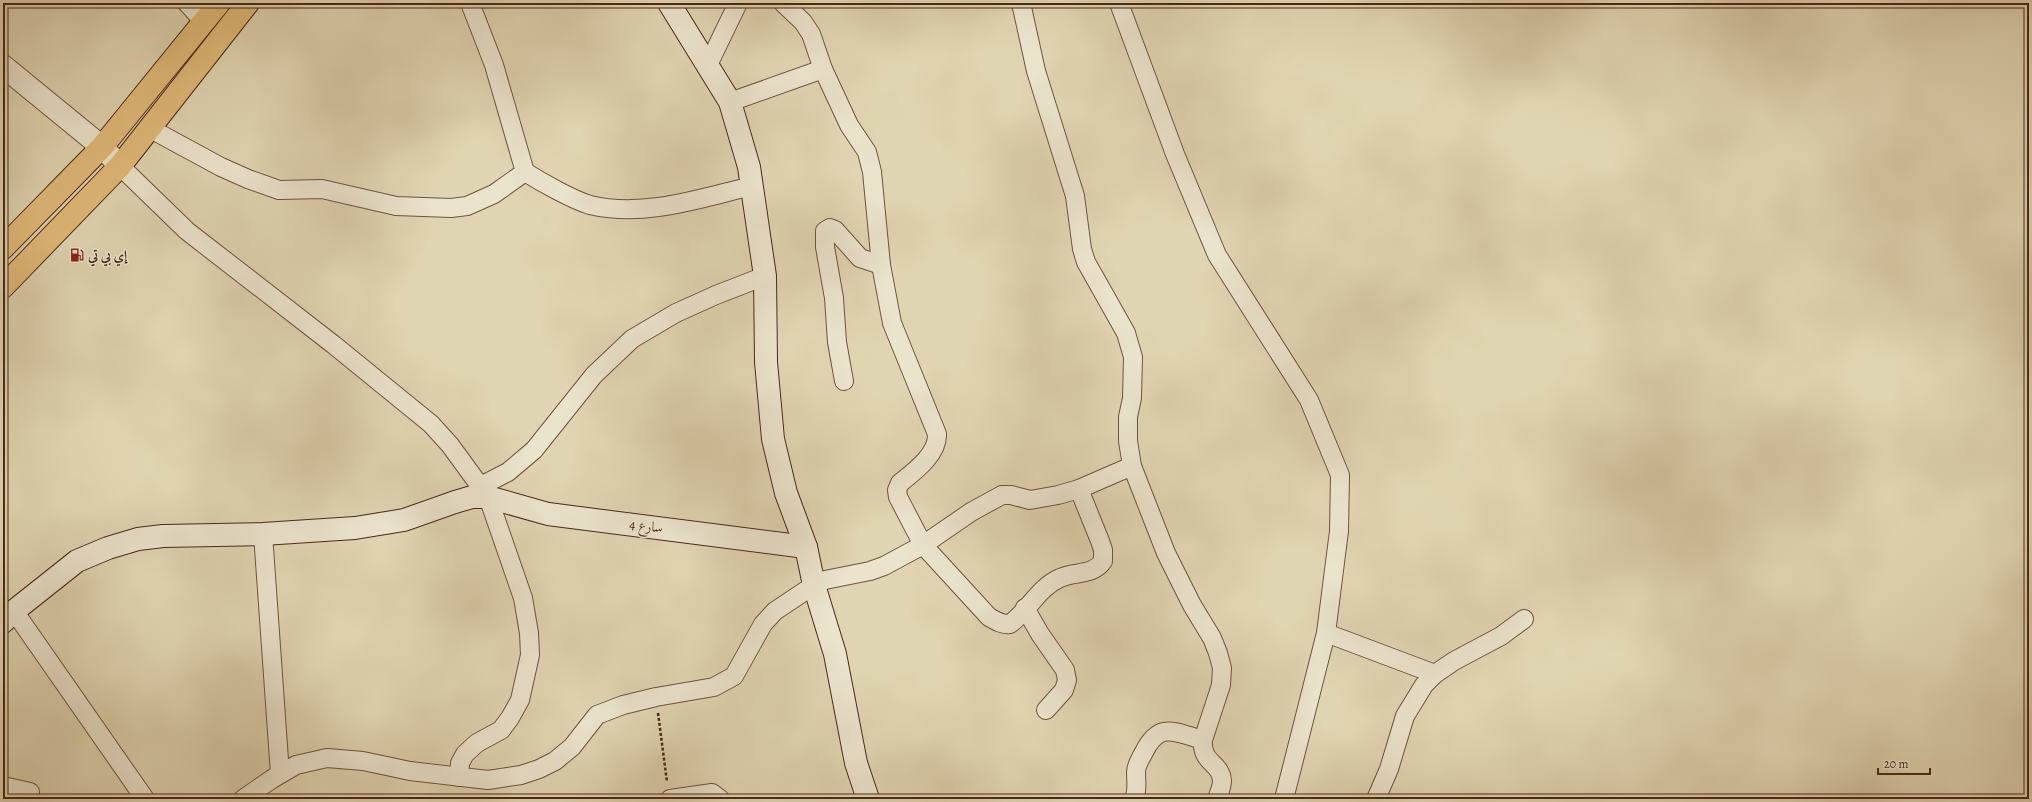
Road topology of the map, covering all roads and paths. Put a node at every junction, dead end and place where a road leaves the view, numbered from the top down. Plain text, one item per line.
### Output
1 (187, 3) edge
2 (219, 3) edge
3 (248, 3) edge
4 (470, 3) edge
5 (669, 3) edge
6 (738, 3) edge
7 (783, 3) edge
8 (1021, 3) edge
9 (1119, 3) edge
10 (204, 22) junction
11 (708, 65) junction
12 (3, 66) edge
13 (823, 69) junction
14 (730, 102) junction
15 (149, 128) junction
16 (102, 147) junction
17 (120, 166) junction
18 (525, 172) junction
19 (752, 186) junction
20 (3, 248) edge
21 (881, 265) junction
22 (765, 276) junction
23 (3, 288) edge
24 (844, 381) dead end
25 (1132, 466) junction
26 (1079, 489) junction
27 (484, 492) junction
28 (263, 534) junction
29 (923, 545) junction
30 (806, 547) junction
31 (814, 585) junction
32 (1025, 608) junction
33 (8, 616) edge
34 (1524, 619) dead end
35 (1326, 632) junction
36 (1435, 674) junction
37 (656, 697) junction
38 (1046, 710) dead end
39 (1204, 740) junction
40 (280, 774) junction
41 (459, 776) junction
42 (3, 786) edge
43 (30, 792) dead end
44 (669, 792) edge
45 (144, 799) edge
46 (243, 799) edge
47 (720, 799) edge
48 (868, 799) edge
49 (1134, 799) edge
50 (1217, 799) edge
51 (1284, 799) edge
52 (1376, 799) edge

1 - 10 street
2 - 10 main road
3 - 15 main road
4 - 18 street
5 - 11 main road
6 - 11 street
7 - 13 street
8 - 25 street
9 - 35 street
10 - 16 main road
11 - 14 main road
12 - 16 main road
13 - 14 street
13 - 21 street
14 - 19 main road
15 - 17 main road
15 - 18 street
16 - 17 main road
16 - 20 main road
17 - 23 main road
17 - 27 street
18 - 19 street
19 - 22 main road
21 - 24 street
21 - 29 street
22 - 27 street
22 - 30 main road
25 - 26 street
25 - 39 street
26 - 29 street
26 - 32 street
27 - 28 main road
27 - 30 main road, سارع 4
27 - 41 street
28 - 33 main road
28 - 40 street
29 - 31 street
29 - 32 street
30 - 31 main road
31 - 37 street
31 - 48 main road
32 - 38 street
33 - 45 street
34 - 36 street
35 - 36 street
35 - 51 street
36 - 52 street
37 - 41 street
37 - 44 path
39 - 49 street
39 - 50 street
40 - 41 street
40 - 46 street
42 - 43 street
44 - 47 street

